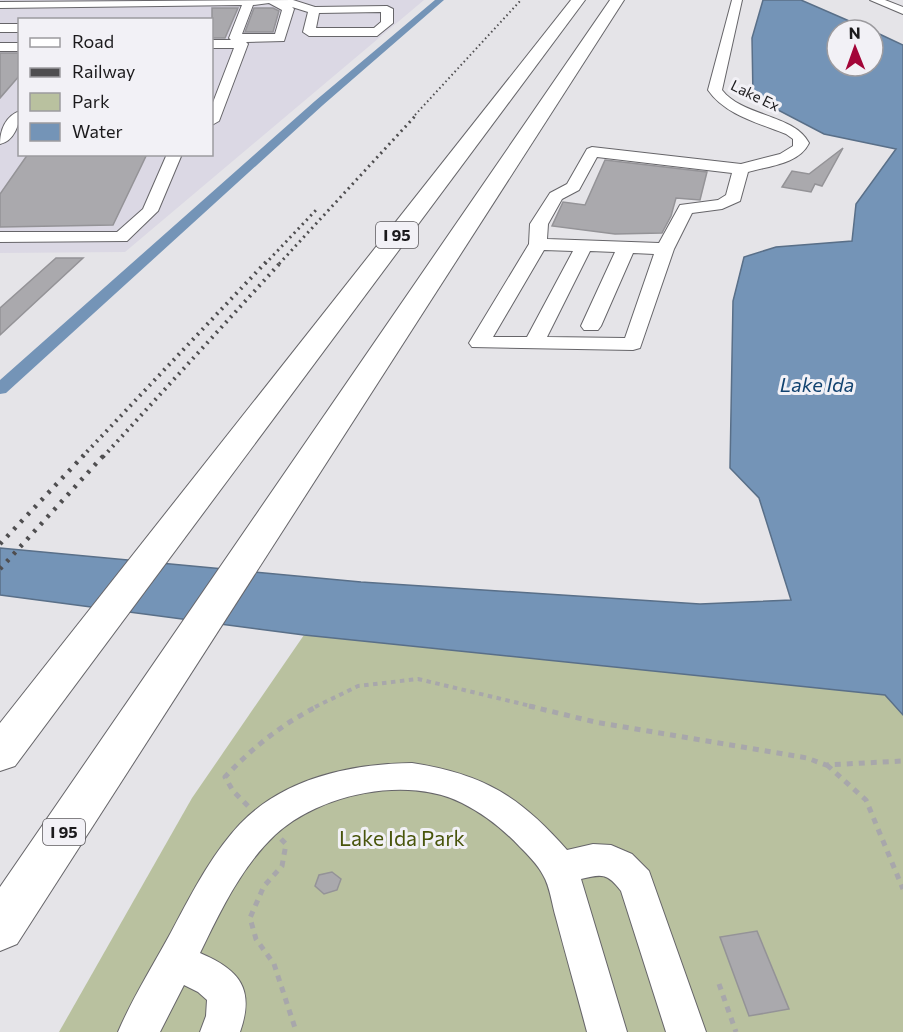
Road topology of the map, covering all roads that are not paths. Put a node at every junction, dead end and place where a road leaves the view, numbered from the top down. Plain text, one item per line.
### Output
1 (282, 0) edge
2 (578, 0) edge
3 (617, 0) edge
4 (737, 0) edge
5 (876, 0) edge
6 (262, 1) edge
7 (15, 2) edge
8 (61, 2) edge
9 (173, 4) edge
10 (0, 5) edge
11 (197, 5) edge
12 (131, 7) edge
13 (112, 8) edge
14 (314, 10) junction
15 (903, 10) edge
16 (0, 13) edge
17 (90, 16) dead end
18 (0, 20) edge
19 (18, 20) edge
20 (0, 28) edge
21 (18, 28) edge
22 (0, 36) edge
23 (18, 36) edge
24 (213, 44) edge
25 (0, 47) edge
26 (18, 47) edge
27 (18, 118) edge
28 (213, 118) edge
29 (0, 140) edge
30 (174, 156) edge
31 (741, 169) junction
32 (0, 237) edge
33 (538, 244) junction
34 (584, 246) junction
35 (626, 248) junction
36 (665, 249) junction
37 (591, 326) dead end
38 (534, 343) junction
39 (0, 754) edge
40 (560, 867) junction
41 (0, 928) edge
42 (174, 963) junction
43 (138, 1032) edge
44 (220, 1032) edge
45 (607, 1032) edge
46 (686, 1032) edge

1 - 14 street
2 - 39 highway, I 95
3 - 41 highway, I 95
4 - 31 street, Lake Ex
5 - 15 street
6 - 11 street
7 - 8 street
7 - 10 street
8 - 13 street
9 - 11 street
9 - 12 street
12 - 13 street
13 - 16 street
13 - 17 street
14 - 14 street
18 - 19 street
20 - 21 street
22 - 23 street
24 - 28 street
25 - 26 street
27 - 29 street
30 - 32 street
31 - 33 street
31 - 36 street
33 - 34 street
33 - 38 street
34 - 35 street
34 - 38 street
35 - 36 street
35 - 37 street
36 - 38 street
40 - 42 street
40 - 45 street
40 - 46 street
42 - 43 street
42 - 44 street

